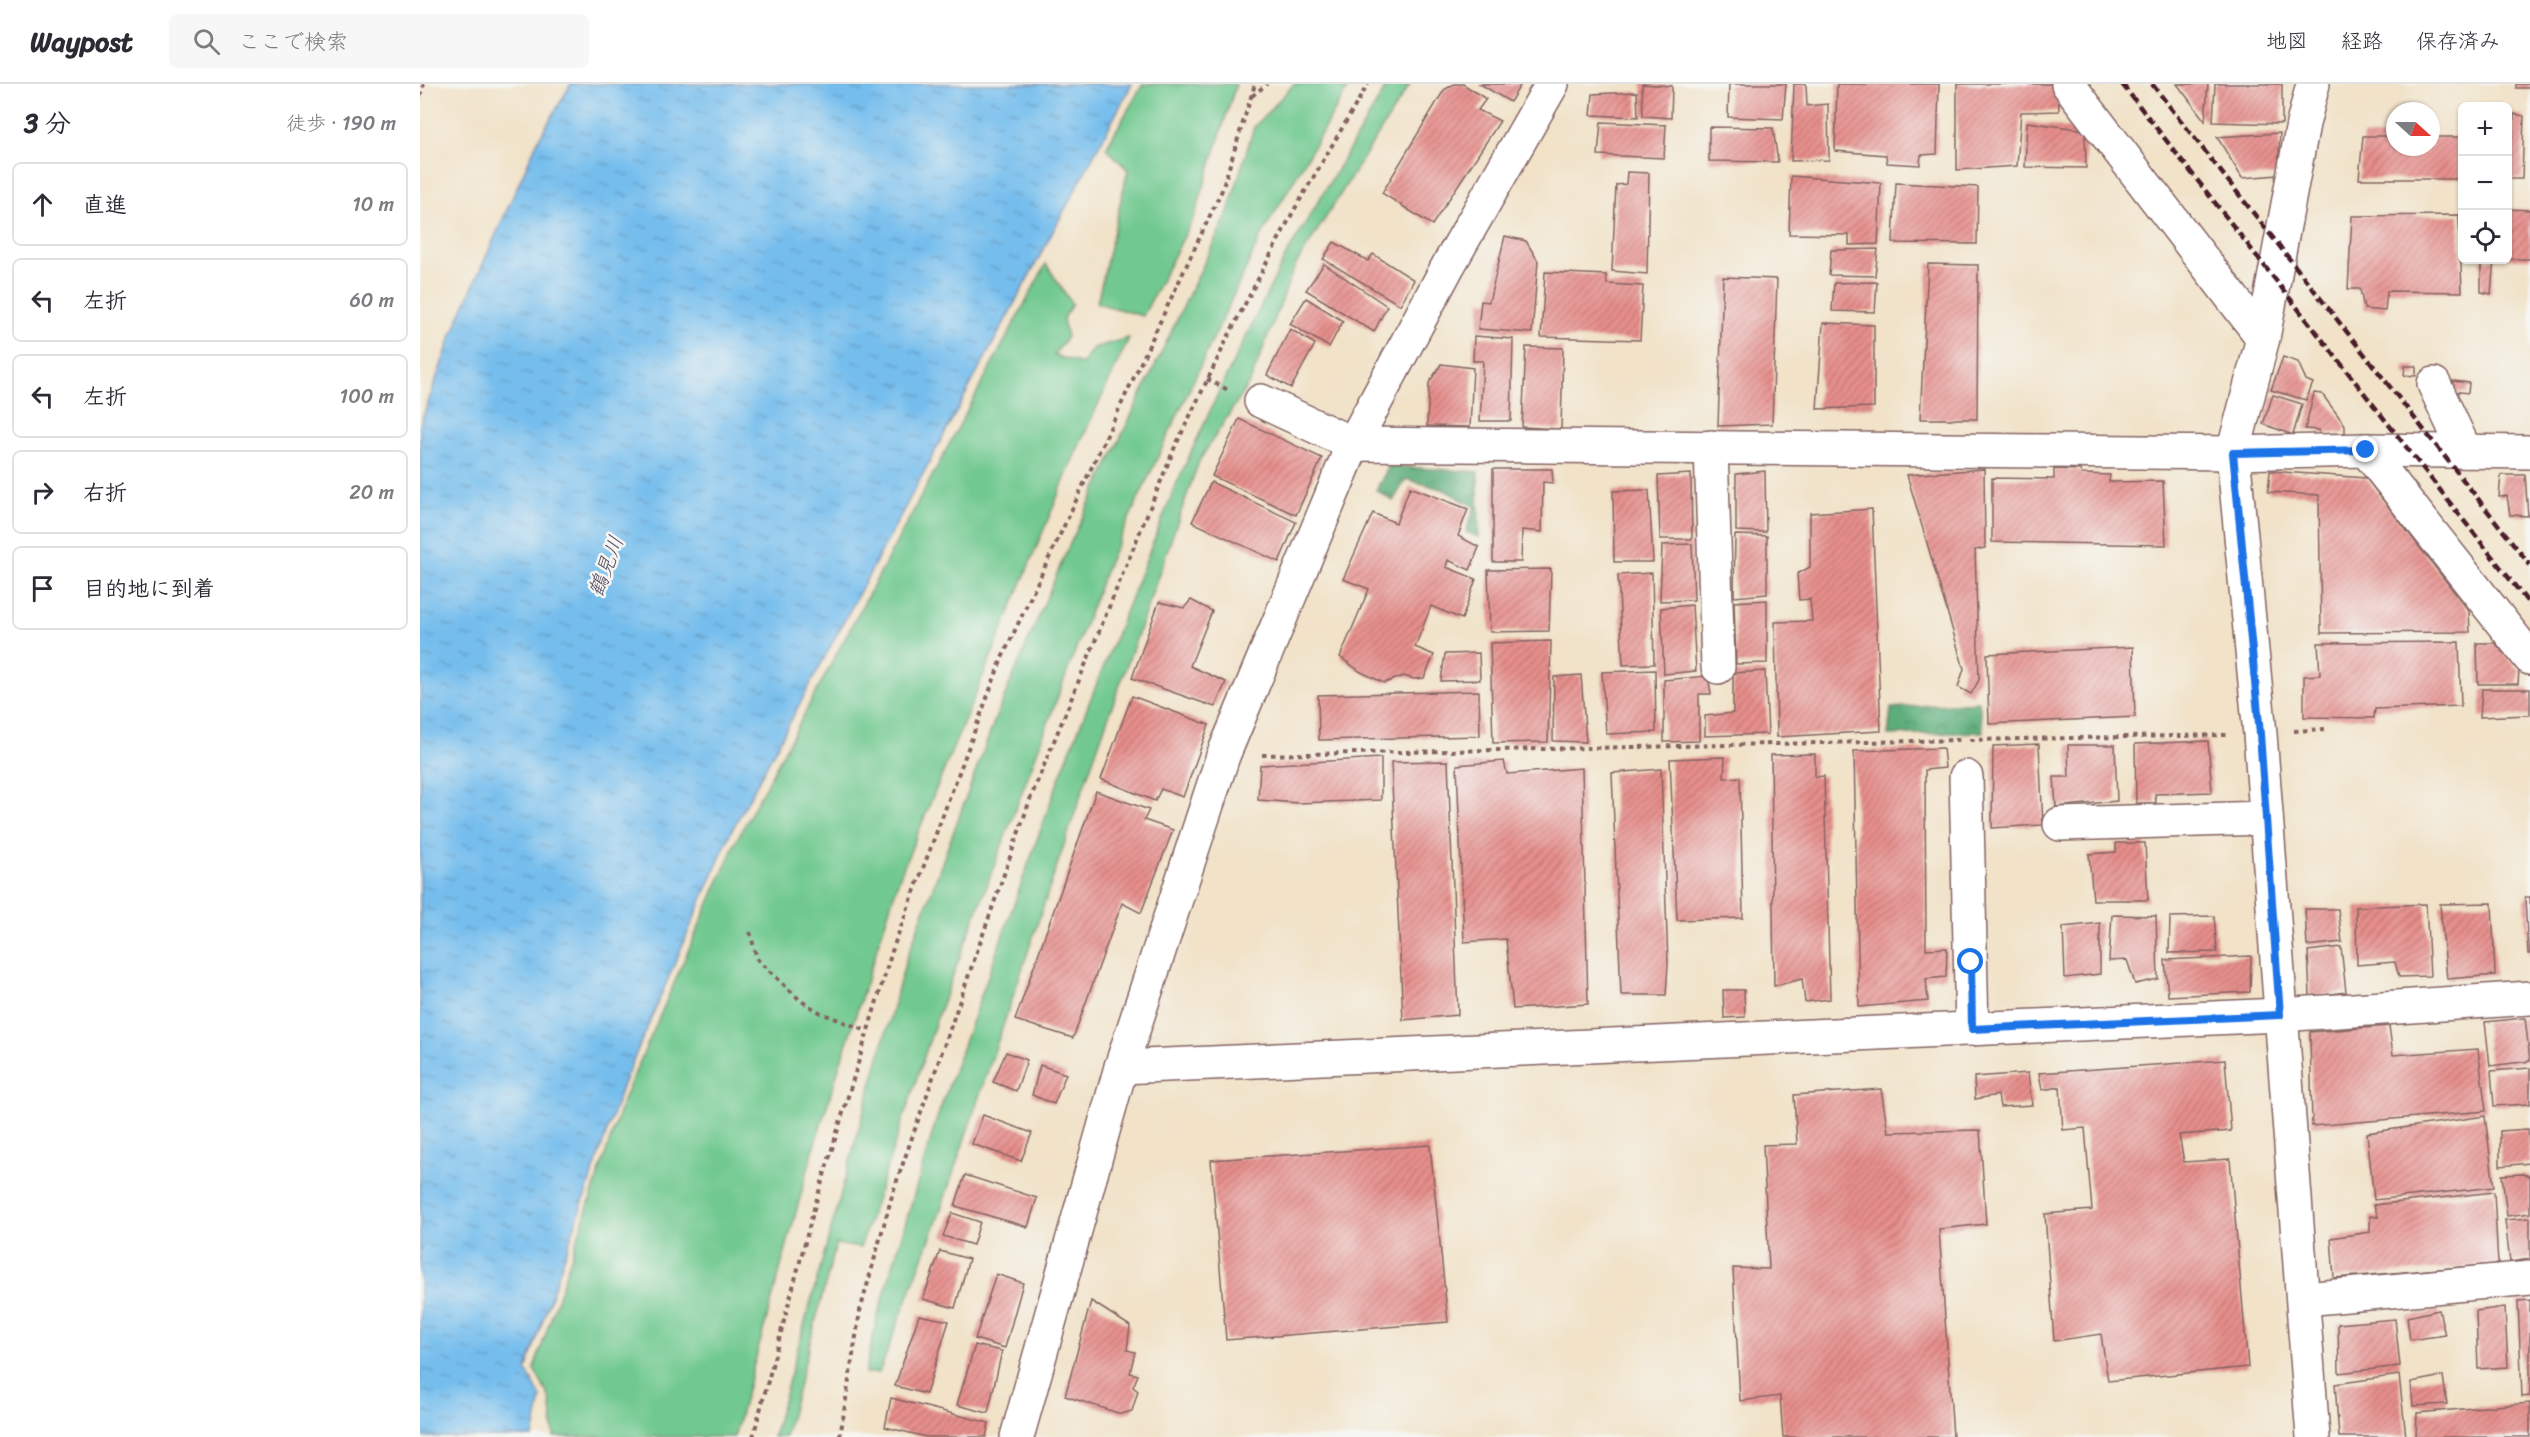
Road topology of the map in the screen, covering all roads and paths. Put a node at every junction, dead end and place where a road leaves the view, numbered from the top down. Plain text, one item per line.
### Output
1 (424, 84) edge
2 (1255, 84) edge
3 (1267, 84) edge
4 (1368, 84) edge
5 (1552, 84) edge
6 (2068, 84) edge
7 (2313, 84) edge
8 (420, 96) edge
9 (1251, 96) junction
10 (2263, 338) junction
11 (1207, 379) junction
12 (2434, 384) dead end
13 (1221, 387) dead end
14 (1261, 401) dead end
15 (1353, 444) junction
16 (1712, 447) junction
17 (2366, 450) junction
18 (2465, 451) junction
19 (2530, 452) edge
20 (2233, 453) junction
21 (2530, 658) edge
22 (1718, 667) dead end
23 (2260, 734) junction
24 (1223, 756) junction
25 (1966, 777) dead end
26 (2266, 818) junction
27 (2060, 824) dead end
28 (750, 932) dead end
29 (2530, 998) edge
30 (2280, 1015) junction
31 (1972, 1029) junction
32 (867, 1031) junction
33 (1121, 1067) junction
34 (2530, 1278) edge
35 (2304, 1299) junction
36 (753, 1437) edge
37 (840, 1437) edge
38 (1017, 1437) edge
39 (2313, 1437) edge

1 - 8 path
2 - 9 path
3 - 9 path
4 - 11 path
5 - 15 street
6 - 10 street
7 - 10 street
9 - 32 path
10 - 20 street
11 - 13 path
11 - 37 path
12 - 18 street
14 - 15 street
15 - 16 street
15 - 24 street
16 - 20 street
16 - 22 street
17 - 18 street
17 - 20 street
17 - 21 street
18 - 19 street
20 - 23 street
23 - 24 path
23 - 26 street
24 - 33 street
25 - 31 street
26 - 27 street
26 - 30 street
28 - 32 path
29 - 30 street
30 - 31 street
30 - 35 street
31 - 33 street
32 - 36 path
33 - 38 street
34 - 35 street
35 - 39 street

